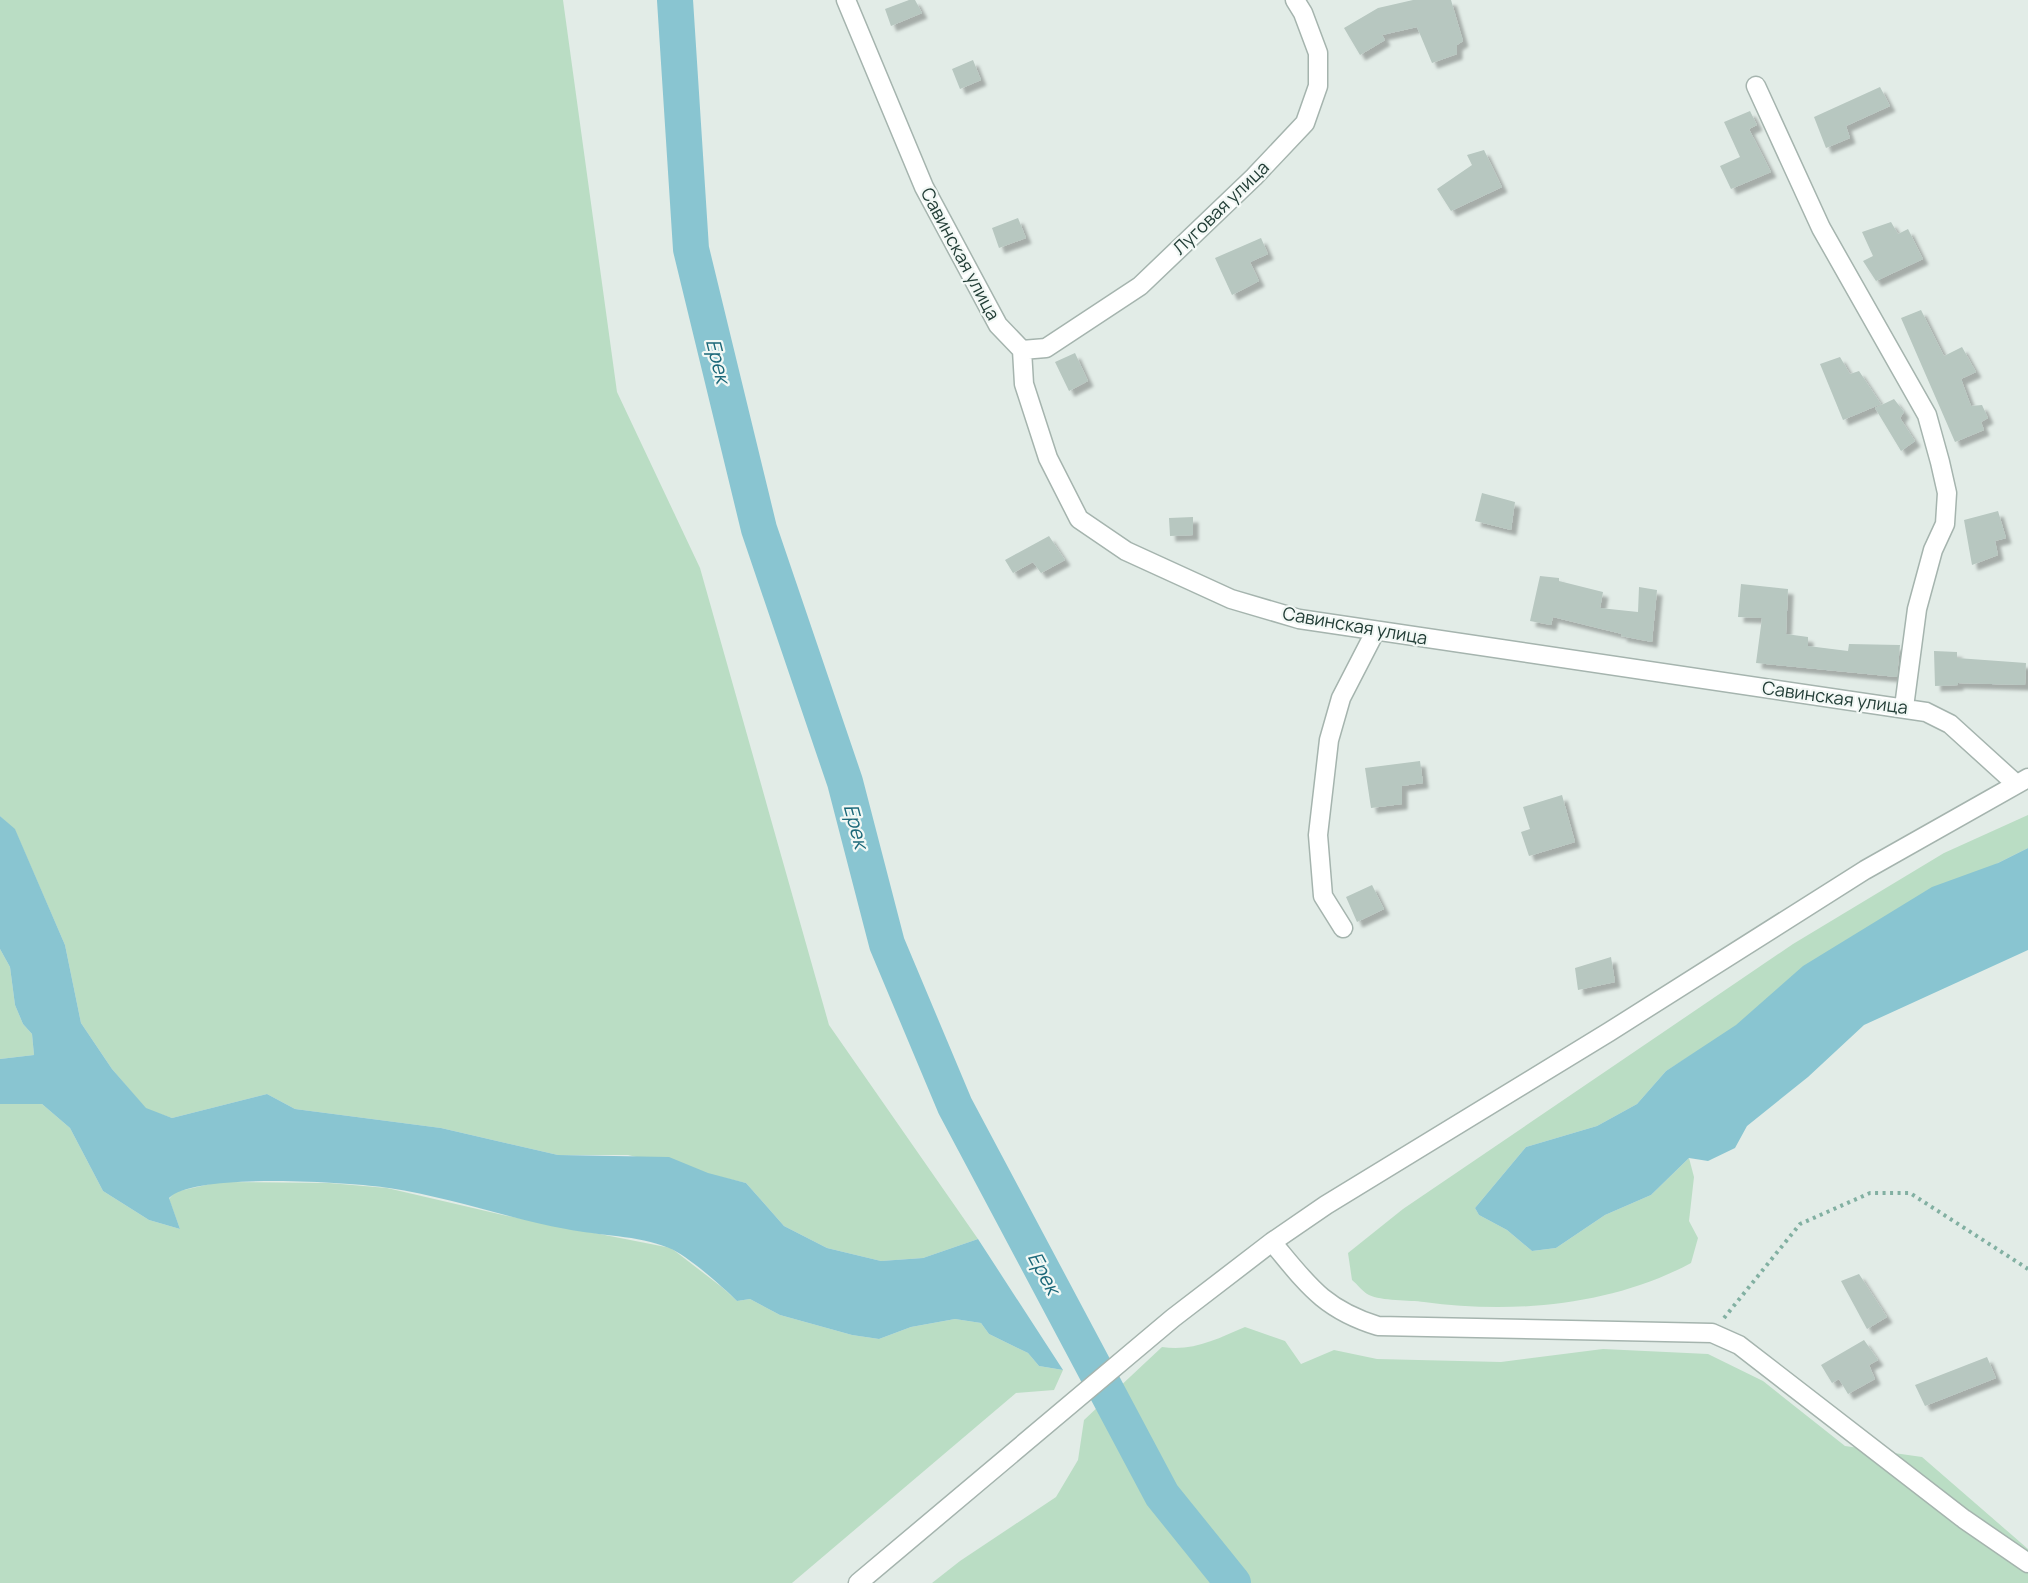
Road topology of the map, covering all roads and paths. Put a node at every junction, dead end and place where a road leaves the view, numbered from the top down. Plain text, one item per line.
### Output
1 (846, 0) edge
2 (1295, 0) edge
3 (1756, 86) dead end
4 (1022, 350) junction
5 (1375, 632) junction
6 (1904, 707) junction
7 (2022, 780) edge
8 (1343, 928) dead end
9 (1272, 1242) junction
10 (2028, 1269) edge
11 (1712, 1333) junction
12 (2028, 1563) edge
13 (858, 1583) edge

1 - 4 street, Савинская улица
2 - 4 street, Луговая улица
3 - 6 street
4 - 5 street, Савинская улица
5 - 6 street, Савинская улица
5 - 8 street
6 - 7 street, Савинская улица
7 - 9 street
9 - 11 street
9 - 13 street
10 - 11 path
11 - 12 street

